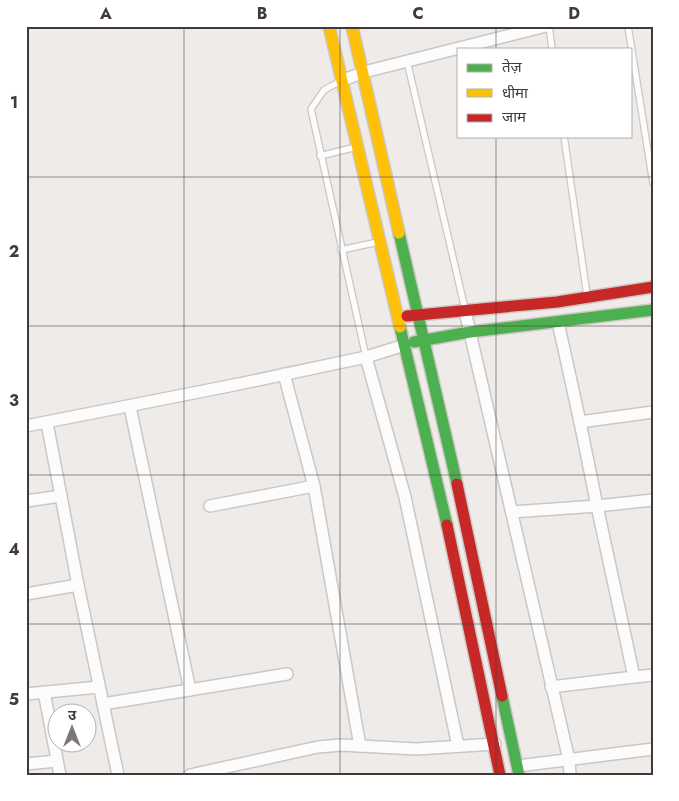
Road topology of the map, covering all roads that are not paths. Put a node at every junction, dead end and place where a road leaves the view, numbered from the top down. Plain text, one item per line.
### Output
1 (329, 26) edge
2 (547, 26) edge
3 (628, 26) edge
4 (354, 27) edge
5 (457, 48) edge
6 (459, 48) edge
7 (552, 48) edge
8 (632, 48) edge
9 (632, 51) edge
10 (407, 61) junction
11 (364, 72) junction
12 (341, 81) junction
13 (564, 138) edge
14 (357, 147) junction
15 (320, 156) junction
16 (653, 183) edge
17 (380, 242) junction
18 (342, 250) junction
19 (653, 287) edge
20 (588, 297) junction
21 (653, 310) edge
22 (466, 311) junction
23 (417, 314) junction
24 (398, 318) junction
25 (558, 322) junction
26 (470, 332) junction
27 (423, 339) junction
28 (405, 345) junction
29 (366, 357) junction
30 (284, 374) junction
31 (130, 407) junction
32 (653, 412) edge
33 (580, 422) junction
34 (47, 423) junction
35 (26, 426) edge
36 (314, 486) junction
37 (61, 496) junction
38 (653, 500) edge
39 (26, 501) edge
40 (210, 506) dead end
41 (597, 506) junction
42 (512, 512) junction
43 (78, 585) junction
44 (26, 594) edge
45 (287, 674) dead end
46 (653, 675) edge
47 (634, 677) junction
48 (99, 686) junction
49 (551, 687) junction
50 (190, 690) junction
51 (44, 692) junction
52 (26, 694) edge
53 (103, 704) junction
54 (495, 744) junction
55 (360, 746) junction
56 (458, 746) junction
57 (653, 749) edge
58 (569, 760) junction
59 (57, 761) junction
60 (26, 764) edge
61 (519, 770) edge
62 (203, 774) edge
63 (60, 775) edge
64 (118, 775) edge
65 (190, 775) edge
66 (500, 775) edge
67 (570, 775) edge

1 - 12 street
2 - 6 street
2 - 7 lane
3 - 8 lane
4 - 11 street
5 - 10 street
9 - 16 lane
10 - 11 street
10 - 22 lane
11 - 12 street
11 - 23 street
12 - 14 street
12 - 15 lane
13 - 20 lane
14 - 15 lane
14 - 17 street
15 - 18 lane
17 - 18 lane
17 - 24 street
18 - 29 lane
19 - 20 street
20 - 22 street
21 - 25 street
22 - 23 street
22 - 26 street
23 - 24 street
23 - 27 street
24 - 28 street
25 - 26 street
25 - 33 street
26 - 27 street
26 - 42 street
27 - 28 street
27 - 61 street
28 - 29 street
28 - 54 street
29 - 30 street
29 - 56 street
30 - 31 street
30 - 36 street
31 - 34 street
31 - 50 street
32 - 33 street
33 - 41 street
34 - 35 street
34 - 37 street
36 - 40 street
36 - 55 street
37 - 39 street
37 - 43 street
38 - 41 street
41 - 42 street
41 - 47 street
42 - 49 street
43 - 44 street
43 - 48 street
45 - 50 street
46 - 47 street
47 - 49 street
48 - 51 street
48 - 53 street
49 - 58 street
50 - 53 street
51 - 52 street
51 - 59 street
53 - 64 street
54 - 56 street
54 - 66 street
55 - 56 street
55 - 62 street
57 - 58 street
58 - 61 street
58 - 67 street
59 - 60 street
59 - 63 street
62 - 65 street

